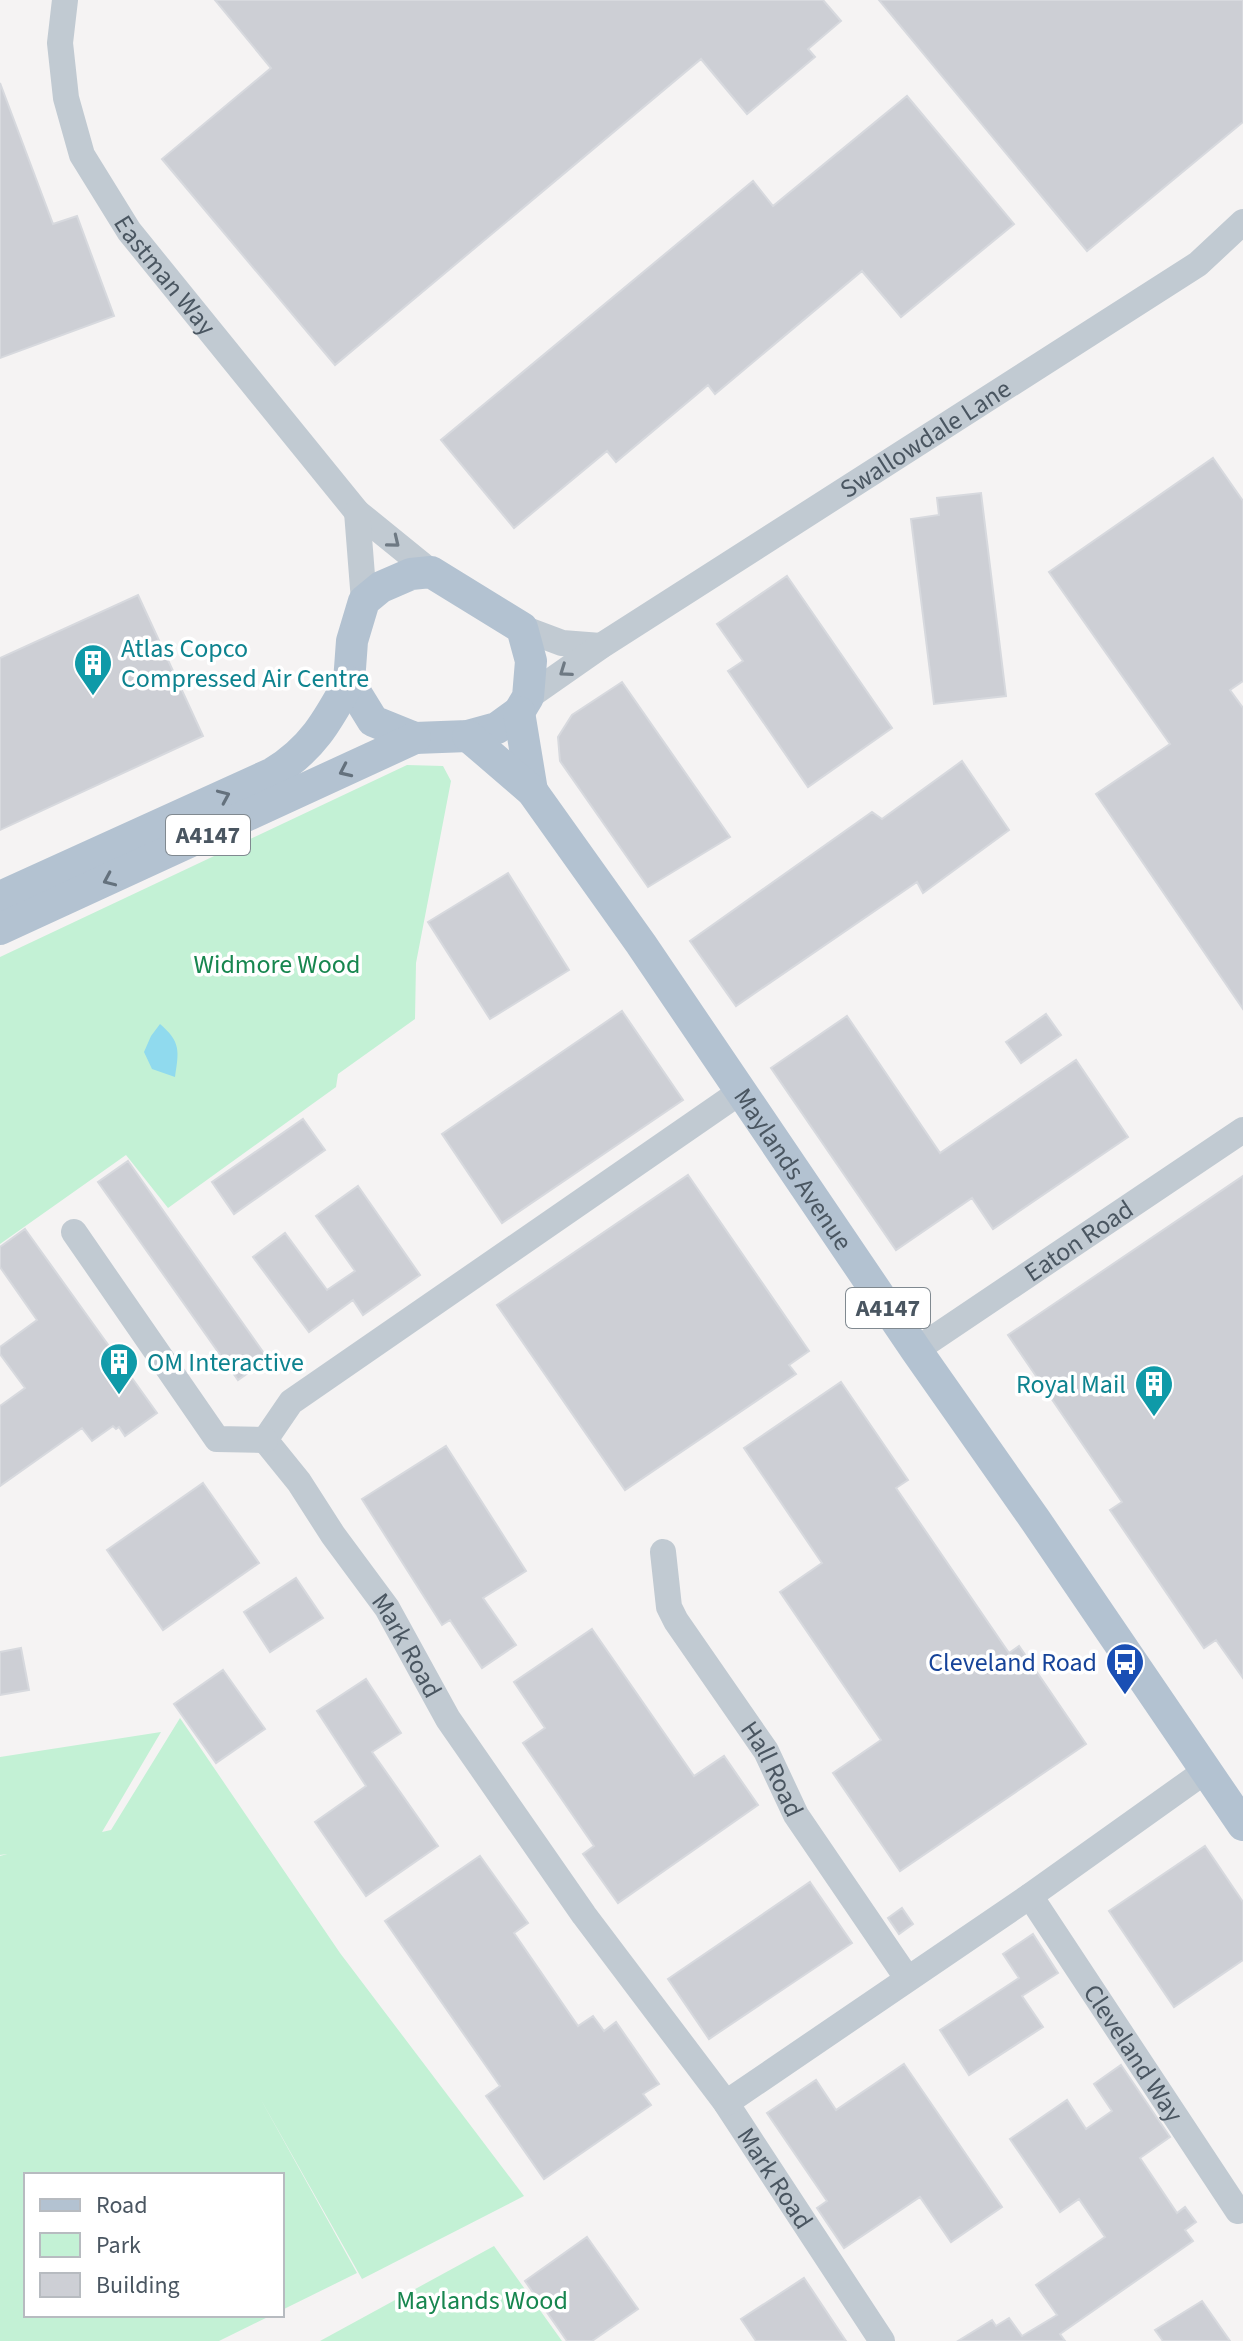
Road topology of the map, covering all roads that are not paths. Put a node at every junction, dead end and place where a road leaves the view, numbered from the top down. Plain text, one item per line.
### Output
1 (65, 0) edge
2 (1243, 222) edge
3 (357, 512) junction
4 (431, 572) junction
5 (364, 601) junction
6 (522, 628) junction
7 (601, 646) junction
8 (349, 682) junction
9 (523, 704) junction
10 (468, 736) junction
11 (415, 738) junction
12 (532, 791) junction
13 (0, 897) edge
14 (0, 929) edge
15 (740, 1092) junction
16 (1243, 1130) edge
17 (74, 1232) dead end
18 (916, 1350) junction
19 (265, 1440) junction
20 (663, 1552) dead end
21 (1204, 1772) junction
22 (1243, 1825) edge
23 (1030, 1896) junction
24 (907, 1978) junction
25 (726, 2103) junction
26 (1238, 2211) dead end
27 (882, 2341) edge

1 - 3 street, Eastman Way
2 - 7 street, Swallowdale Lane
3 -> 4 street, Eastman Way
3 - 5 street
4 - 5 main road
4 - 6 main road
5 - 8 main road
6 - 7 street
6 - 9 main road
7 -> 9 street, Swallowdale Lane
8 - 11 main road
13 -> 8 main road, A4147
9 - 10 main road
9 - 12 main road, Maylands Avenue / A4147
10 - 11 main road
10 - 12 main road, Maylands Avenue / A4147
11 -> 14 main road, A4147
12 - 15 main road, Maylands Avenue / A4147
15 - 18 main road, Maylands Avenue / A4147
15 - 19 street
16 - 18 street, Eaton Road
17 - 19 street
18 - 21 main road, Maylands Avenue / A4147
19 - 25 street, Mark Road
20 - 24 street, Hall Road
21 - 22 main road, Maylands Avenue / A4147
21 - 23 street
23 - 24 street
23 - 26 street, Cleveland Way
24 - 25 street
25 - 27 street, Mark Road

